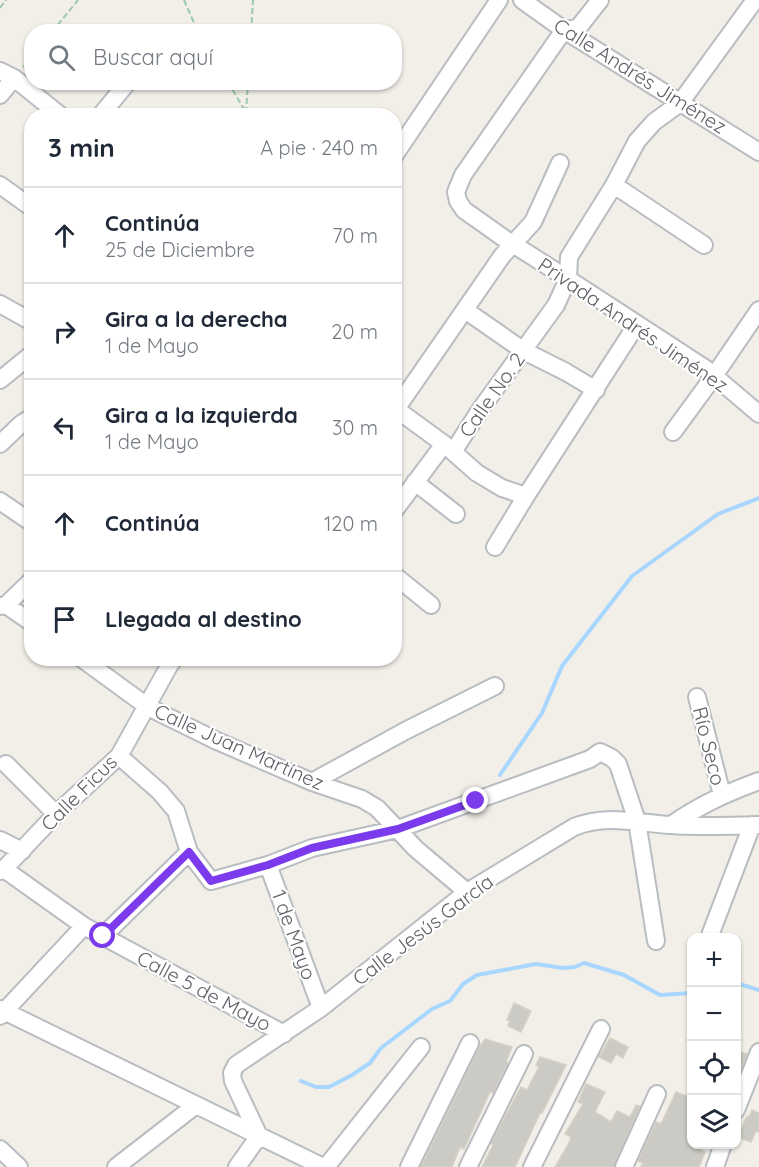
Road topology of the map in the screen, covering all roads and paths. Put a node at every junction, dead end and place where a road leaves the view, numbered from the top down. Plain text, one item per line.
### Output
1 (6, 0) edge
2 (78, 0) edge
3 (184, 0) edge
4 (253, 0) edge
5 (499, 0) edge
6 (522, 0) edge
7 (600, 0) edge
8 (755, 0) edge
9 (0, 8) edge
10 (58, 24) edge
11 (194, 24) edge
12 (252, 24) edge
13 (564, 30) junction
14 (7, 75) edge
15 (24, 88) edge
16 (27, 90) edge
17 (121, 90) edge
18 (233, 90) edge
19 (248, 90) edge
20 (0, 95) edge
21 (680, 102) junction
22 (50, 108) edge
23 (107, 108) edge
24 (243, 108) edge
25 (247, 108) edge
26 (402, 144) edge
27 (759, 152) edge
28 (560, 163) dead end
29 (614, 184) junction
30 (0, 185) edge
31 (24, 202) edge
32 (509, 242) junction
33 (704, 245) dead end
34 (568, 279) junction
35 (0, 304) edge
36 (465, 309) junction
37 (759, 310) edge
38 (24, 318) edge
39 (637, 324) junction
40 (524, 351) junction
41 (24, 360) edge
42 (714, 376) junction
43 (0, 380) edge
44 (596, 390) junction
45 (402, 401) edge
46 (759, 414) edge
47 (402, 416) edge
48 (24, 422) edge
49 (673, 432) dead end
50 (0, 444) edge
51 (448, 448) junction
52 (415, 482) junction
53 (526, 496) junction
54 (402, 500) edge
55 (0, 501) edge
56 (456, 514) dead end
57 (24, 518) edge
58 (495, 547) dead end
59 (402, 581) edge
60 (24, 587) edge
61 (3, 605) edge
62 (431, 605) dead end
63 (24, 618) edge
64 (92, 666) edge
65 (169, 666) edge
66 (495, 686) dead end
67 (697, 697) dead end
68 (148, 706) junction
69 (119, 756) junction
70 (6, 764) dead end
71 (759, 781) edge
72 (312, 782) junction
73 (722, 795) junction
74 (56, 814) junction
75 (637, 821) junction
76 (671, 825) junction
77 (755, 825) edge
78 (398, 829) junction
79 (0, 840) edge
80 (22, 851) junction
81 (189, 852) junction
82 (268, 865) junction
83 (2, 870) edge
84 (467, 892) junction
85 (84, 926) junction
86 (711, 933) edge
87 (103, 936) junction
88 (656, 941) dead end
89 (321, 1008) junction
90 (2, 1012) edge
91 (601, 1029) dead end
92 (284, 1034) junction
93 (470, 1043) dead end
94 (421, 1047) dead end
95 (759, 1052) edge
96 (524, 1054) dead end
97 (657, 1094) dead end
98 (741, 1097) edge
99 (196, 1105) junction
100 (259, 1136) junction
101 (0, 1149) edge
102 (721, 1149) edge
103 (19, 1167) edge
104 (116, 1167) edge
105 (237, 1167) edge
106 (325, 1167) edge
107 (409, 1167) edge
108 (468, 1167) edge
109 (532, 1167) edge
110 (624, 1167) edge
111 (715, 1167) edge

1 - 9 path
2 - 10 path
3 - 11 path
4 - 12 path
5 - 26 street
6 - 13 street, Calle Andrés Jiménez
7 - 13 street
8 - 21 street, Calle No. 2
13 - 21 street, Calle Andrés Jiménez
13 - 32 street, Privada Andrés Jiménez
14 - 15 street
14 - 20 street
16 - 22 street
17 - 23 street
18 - 24 path
19 - 25 path
21 - 27 street, Calle Andrés Jiménez
21 - 29 street, Calle No. 2
28 - 32 street
29 - 33 street
29 - 34 street, Calle No. 2
30 - 31 street
32 - 34 street, Privada Andrés Jiménez
32 - 36 street
34 - 39 street, Privada Andrés Jiménez
34 - 40 street, Calle No. 2
35 - 38 street
36 - 40 street
36 - 45 street
37 - 42 street
39 - 42 street, Privada Andrés Jiménez
39 - 44 street
40 - 44 street
40 - 51 street, Calle No. 2
41 - 43 street
42 - 46 street, Privada Andrés Jiménez
42 - 49 street
44 - 53 street
47 - 51 street, Calle No. 2
48 - 50 street
51 - 52 street
51 - 53 street
52 - 54 street
52 - 56 street
53 - 58 street
55 - 57 street
59 - 62 street
60 - 61 street
61 - 63 street
64 - 68 street, Calle Juan Martínez
65 - 68 street, Calle Ficus
66 - 72 street
67 - 73 street, Río Seco
68 - 69 street, Calle Ficus
68 - 72 street, Calle Juan Martínez
69 - 74 street, Calle Ficus
69 - 81 street, 1 de Mayo
70 - 74 street
71 - 73 street
72 - 78 street, Calle Juan Martínez
73 - 76 street
74 - 80 street, Calle Ficus
75 - 76 street, Calle Jesús García
75 - 78 street
75 - 84 street, Calle Jesús García
75 - 88 street
76 - 77 street, Calle Jesús García
77 - 86 street
78 - 82 street
78 - 84 street, Calle Juan Martínez
79 - 80 street
80 - 83 street, Calle Ficus
81 - 82 street, 1 de Mayo
81 - 87 street
82 - 89 street, 1 de Mayo
83 - 85 street, Calle 5 de Mayo
84 - 89 street, Calle Jesús García
85 - 87 street, Calle 5 de Mayo
85 - 90 street
87 - 92 street, Calle 5 de Mayo
89 - 92 street, Calle Jesús García
90 - 99 street
91 - 109 street
92 - 100 street, Calle Jesús García
93 - 107 street
94 - 106 street
95 - 98 street
96 - 108 street
97 - 110 street
99 - 100 street
99 - 104 street
100 - 105 street
100 - 106 street
101 - 103 street
102 - 111 street

